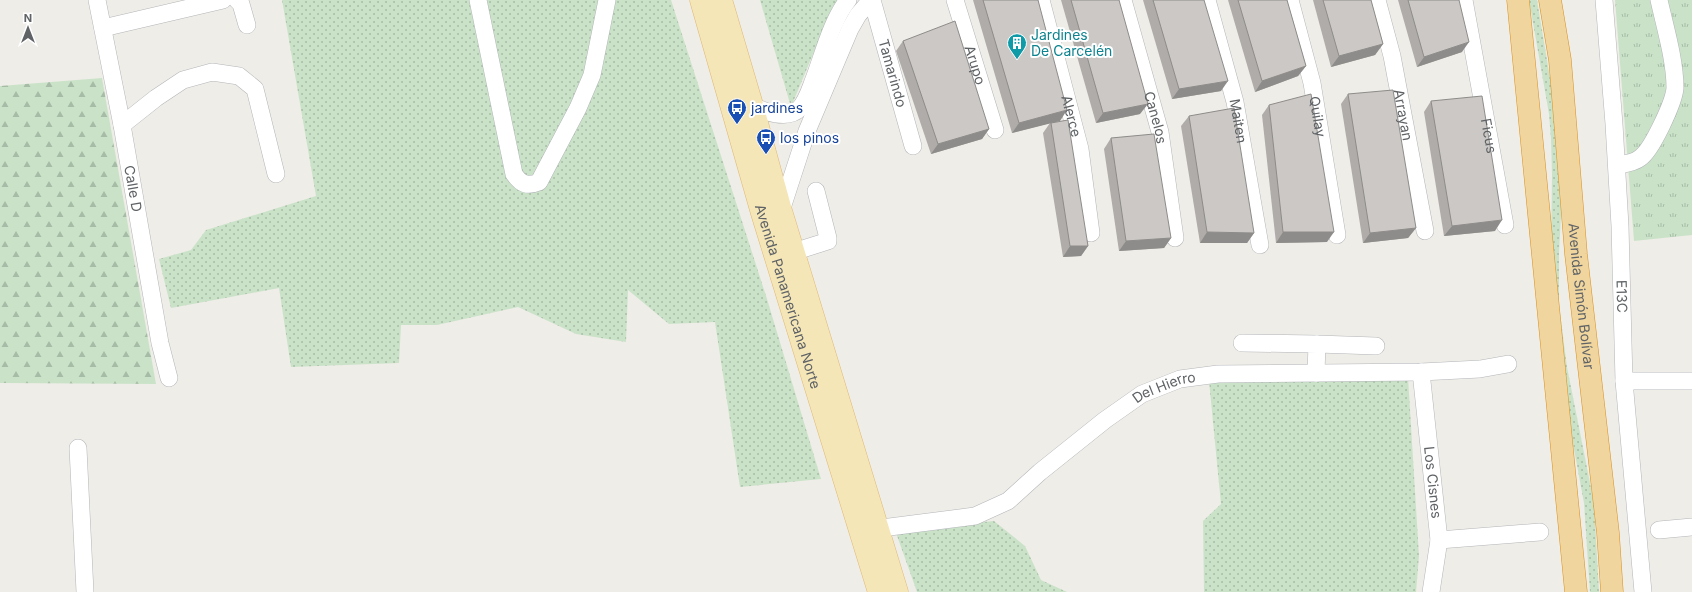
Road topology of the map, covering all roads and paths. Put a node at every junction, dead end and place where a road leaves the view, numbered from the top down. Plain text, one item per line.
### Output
1 (98, 0) edge
2 (223, 0) edge
3 (238, 0) edge
4 (478, 0) edge
5 (607, 0) edge
6 (701, 0) edge
7 (721, 0) edge
8 (848, 0) edge
9 (871, 0) edge
10 (956, 0) edge
11 (1041, 0) edge
12 (1124, 0) edge
13 (1207, 0) edge
14 (1290, 0) edge
15 (1377, 0) edge
16 (1464, 0) edge
17 (1518, 0) edge
18 (1550, 0) edge
19 (1604, 0) edge
20 (1659, 0) edge
21 (246, 25) dead end
22 (103, 28) junction
23 (752, 105) junction
24 (122, 125) junction
25 (995, 130) dead end
26 (913, 146) dead end
27 (1616, 165) junction
28 (276, 174) dead end
29 (816, 192) dead end
30 (781, 211) junction
31 (1505, 225) dead end
32 (1425, 231) dead end
33 (1091, 234) dead end
34 (1337, 235) dead end
35 (1174, 238) dead end
36 (1260, 245) dead end
37 (793, 252) junction
38 (1242, 343) dead end
39 (1317, 344) junction
40 (1376, 346) dead end
41 (1508, 364) dead end
42 (1421, 372) junction
43 (1316, 373) junction
44 (169, 378) dead end
45 (1692, 381) edge
46 (1624, 382) junction
47 (78, 448) dead end
48 (1692, 527) edge
49 (870, 529) junction
50 (1659, 530) dead end
51 (1540, 532) dead end
52 (1439, 540) junction
53 (85, 592) edge
54 (879, 592) edge
55 (897, 592) edge
56 (1431, 592) edge
57 (1576, 592) edge
58 (1612, 592) edge
59 (1643, 592) edge

1 - 22 street, Calle D
2 - 22 street
3 - 21 street
4 - 5 street
6 - 49 main road, Avenida Panamericana Norte
7 - 23 main road, Avenida Panamericana Norte
8 - 23 street
9 - 26 street, Tamarindo
9 - 30 street
10 - 25 street, Arupo
11 - 33 street, Alerce
12 - 35 street, Canelos
13 - 36 street, Maiten
14 - 34 street, Quilay
15 - 32 street, Arrayan
16 - 31 street, Ficus
17 - 57 highway
18 - 58 highway, Avenida Simón Bolívar
19 - 27 street, E13C
20 - 27 street
22 - 24 street, Calle D
23 - 30 main road, Avenida Panamericana Norte
24 - 28 street
24 - 44 street, Calle D
27 - 46 street, E13C
29 - 37 street
30 - 37 main road, Avenida Panamericana Norte
37 - 49 main road, Avenida Panamericana Norte
38 - 39 street
39 - 40 street
39 - 43 street
41 - 42 street, Del Hierro
42 - 43 street, Del Hierro
42 - 52 street, Los Cisnes
43 - 49 street, Del Hierro
45 - 46 street
46 - 59 street, E13C
47 - 53 street
48 - 50 street
49 - 54 main road, Avenida Panamericana Norte
49 - 55 main road, Avenida Panamericana Norte
51 - 52 street
52 - 56 street, Los Cisnes

